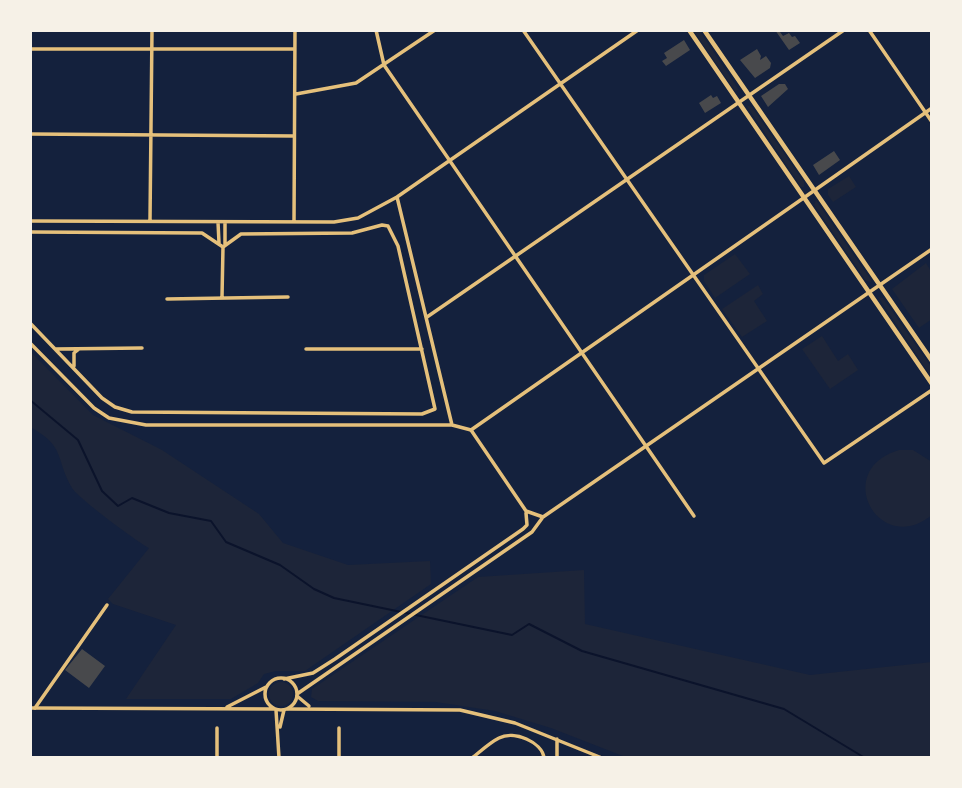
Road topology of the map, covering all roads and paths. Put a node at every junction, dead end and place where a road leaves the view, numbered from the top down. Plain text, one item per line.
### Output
1 (152, 30) edge
2 (295, 30) edge
3 (376, 30) edge
4 (435, 30) edge
5 (523, 30) edge
6 (638, 30) edge
7 (689, 30) edge
8 (704, 30) edge
9 (844, 30) edge
10 (869, 30) edge
11 (152, 48) junction
12 (30, 49) edge
13 (295, 49) junction
14 (384, 65) junction
15 (561, 84) junction
16 (296, 94) junction
17 (748, 95) junction
18 (739, 102) junction
19 (932, 108) edge
20 (926, 113) junction
21 (932, 122) edge
22 (30, 134) edge
23 (151, 134) junction
24 (295, 136) junction
25 (449, 162) junction
26 (627, 179) junction
27 (815, 190) junction
28 (397, 197) junction
29 (804, 198) junction
30 (30, 221) edge
31 (150, 221) junction
32 (218, 222) junction
33 (225, 222) junction
34 (294, 222) junction
35 (30, 232) edge
36 (222, 245) junction
37 (932, 249) edge
38 (513, 257) junction
39 (692, 275) junction
40 (880, 285) junction
41 (869, 292) junction
42 (288, 297) dead end
43 (222, 298) junction
44 (167, 299) dead end
45 (427, 317) junction
46 (30, 323) edge
47 (30, 343) edge
48 (142, 348) dead end
49 (55, 349) junction
50 (80, 349) junction
51 (306, 349) dead end
52 (422, 349) junction
53 (580, 352) junction
54 (932, 361) edge
55 (74, 368) junction
56 (758, 369) junction
57 (932, 384) edge
58 (932, 390) edge
59 (453, 425) junction
60 (471, 430) junction
61 (644, 447) junction
62 (526, 511) junction
63 (694, 516) dead end
64 (543, 517) junction
65 (107, 605) dead end
66 (284, 679) junction
67 (266, 687) junction
68 (297, 695) junction
69 (32, 708) edge
70 (225, 708) junction
71 (311, 708) junction
72 (286, 709) junction
73 (275, 710) junction
74 (217, 728) dead end
75 (339, 728) dead end
76 (279, 729) junction
77 (557, 739) junction
78 (217, 758) edge
79 (279, 758) edge
80 (339, 758) edge
81 (472, 758) edge
82 (544, 758) edge
83 (557, 758) edge
84 (602, 758) edge

1 - 11 street
2 - 13 street
3 - 14 street
4 - 14 street
5 - 15 street
6 - 15 street
7 - 18 main road
8 - 17 main road
9 - 17 street
10 - 20 street
11 - 12 street
11 - 13 street
11 - 23 street
13 - 16 street
14 - 16 street
14 - 25 street
15 - 25 street
15 - 26 street
16 - 24 street
17 - 18 street
17 - 27 main road
18 - 26 street
18 - 29 main road
19 - 20 street
20 - 21 street
20 - 27 street
22 - 23 street
23 - 24 street
23 - 31 street
24 - 34 street
25 - 28 street
25 - 38 street
26 - 38 street
26 - 39 street
27 - 29 street
27 - 40 main road
28 - 34 street
28 - 45 street
29 - 39 street
29 - 41 main road
30 - 31 street
31 - 32 street
32 - 33 street
32 - 36 street
33 - 34 street
33 - 36 street
35 - 36 street
36 - 43 street
36 - 52 street
37 - 40 street
38 - 45 street
38 - 53 street
39 - 53 street
39 - 56 street
40 - 41 street
40 - 54 main road
41 - 56 street
41 - 57 main road
42 - 43 street
43 - 44 street
45 - 59 street
46 - 49 street
47 - 59 street
48 - 50 street
49 - 50 street
49 - 55 street
50 - 55 street
51 - 52 street
52 - 55 street
53 - 60 street
53 - 61 street
56 - 58 street
56 - 61 street
59 - 60 street
60 - 62 street
61 - 63 street
61 - 64 street
62 - 64 street
62 - 66 street
64 - 68 street
65 - 69 street
66 - 67 street
66 - 68 street
67 - 70 street
67 - 73 street
68 - 71 street
68 - 72 street
69 - 70 street
70 - 73 street
71 - 72 street
71 - 77 street
72 - 73 street
72 - 76 street
73 - 76 street
74 - 78 street
75 - 80 street
76 - 79 street
77 - 83 street
77 - 84 street
81 - 82 street

